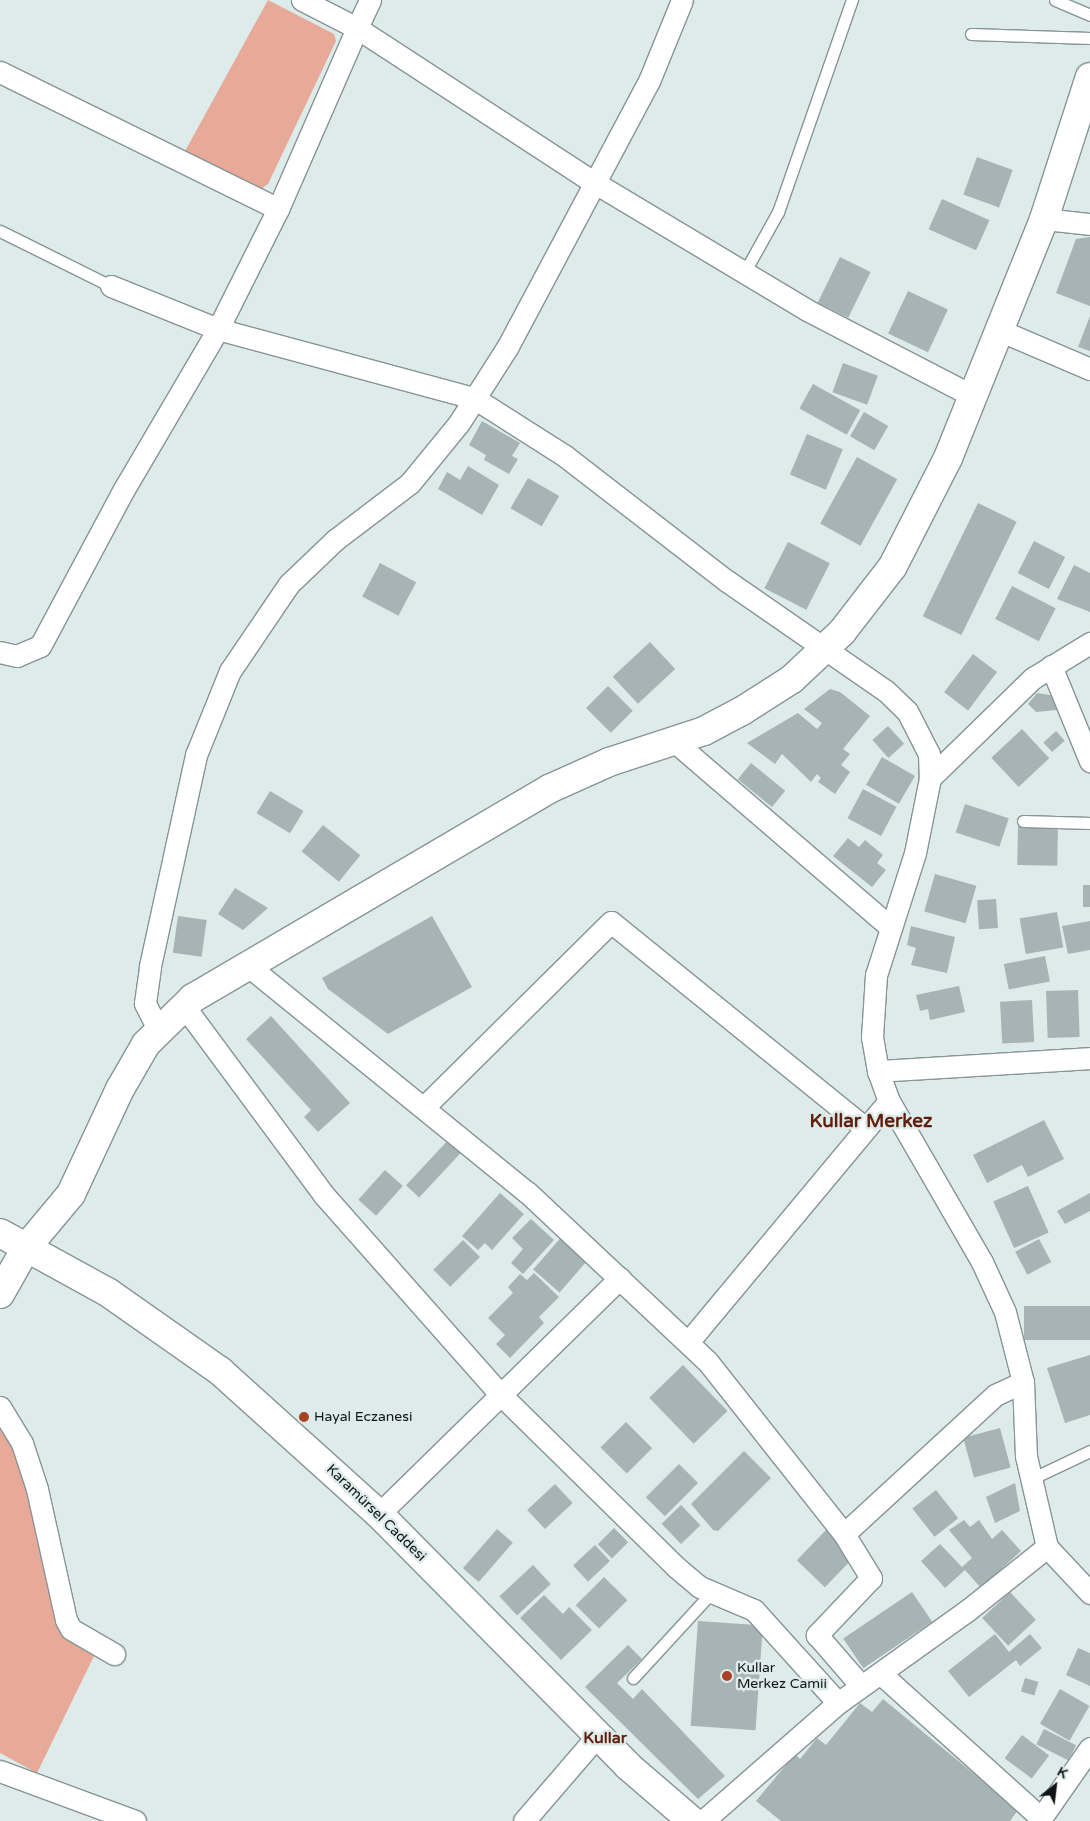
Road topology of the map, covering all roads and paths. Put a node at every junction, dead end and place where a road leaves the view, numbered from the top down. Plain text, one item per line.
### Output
1 (302, 0) edge
2 (370, 0) edge
3 (682, 0) edge
4 (852, 0) edge
5 (1055, 0) edge
6 (1090, 15) edge
7 (357, 28) junction
8 (971, 34) dead end
9 (1090, 38) edge
10 (0, 72) edge
11 (1090, 77) edge
12 (595, 183) junction
13 (278, 209) junction
14 (1044, 219) junction
15 (1090, 224) edge
16 (0, 231) edge
17 (744, 273) junction
18 (112, 286) joint
19 (218, 329) junction
20 (999, 330) junction
21 (1090, 369) edge
22 (974, 396) junction
23 (474, 398) junction
24 (1090, 643) edge
25 (826, 649) junction
26 (0, 652) edge
27 (1051, 666) junction
28 (674, 742) junction
29 (1090, 761) edge
30 (930, 778) junction
31 (1023, 821) dead end
32 (1090, 823) edge
33 (890, 927) junction
34 (246, 964) junction
35 (184, 1006) junction
36 (158, 1029) junction
37 (1090, 1058) edge
38 (878, 1071) junction
39 (889, 1101) junction
40 (424, 1107) junction
41 (865, 1128) junction
42 (0, 1233) edge
43 (26, 1248) junction
44 (620, 1278) junction
45 (0, 1294) edge
46 (689, 1341) junction
47 (1023, 1382) junction
48 (500, 1394) junction
49 (0, 1407) edge
50 (1090, 1451) edge
51 (1030, 1479) junction
52 (379, 1514) junction
53 (844, 1534) junction
54 (1047, 1547) junction
55 (712, 1592) junction
56 (1090, 1593) edge
57 (114, 1654) dead end
58 (880, 1673) junction
59 (633, 1678) dead end
60 (861, 1686) junction
61 (838, 1702) junction
62 (598, 1735) junction
63 (1090, 1748) edge
64 (0, 1771) edge
65 (1040, 1819) edge
66 (135, 1821) edge
67 (524, 1821) edge
68 (692, 1821) edge
69 (703, 1821) edge

1 - 7 street
2 - 7 street
3 - 12 street
4 - 17 lane
5 - 6 lane
7 - 12 street
7 - 13 street
8 - 9 lane
10 - 13 street
11 - 14 main road
12 - 17 street
12 - 23 street
13 - 19 street
14 - 15 street
14 - 20 main road
16 - 18 lane
17 - 22 street
18 - 19 street
19 - 23 street
19 - 26 street
20 - 21 street
20 - 22 main road
22 - 25 main road
23 - 25 street
23 - 36 street
24 - 27 street
25 - 28 main road
25 - 30 street
27 - 29 street
27 - 30 street
28 - 33 street
28 - 34 main road
30 - 33 street
31 - 32 lane
33 - 38 street
34 - 35 main road
34 - 40 street
35 - 36 main road
35 - 48 street
36 - 43 main road
37 - 38 street
38 - 39 street
39 - 41 street
39 - 47 street
40 - 41 street
40 - 44 street
41 - 46 street
42 - 43 main road, Karamürsel Caddesi
43 - 45 main road
43 - 52 main road, Karamürsel Caddesi
44 - 46 street
44 - 48 street
46 - 53 street
47 - 51 street
47 - 53 street
48 - 52 street
48 - 55 street
49 - 57 street
50 - 51 lane
51 - 54 street
52 - 62 main road, Karamürsel Caddesi
53 - 60 street
54 - 56 street
54 - 58 street
55 - 59 lane
55 - 61 street
58 - 60 street
58 - 65 street
60 - 61 street
61 - 69 street
62 - 67 street
62 - 68 main road, Karamürsel Caddesi
63 - 65 street
64 - 66 street

